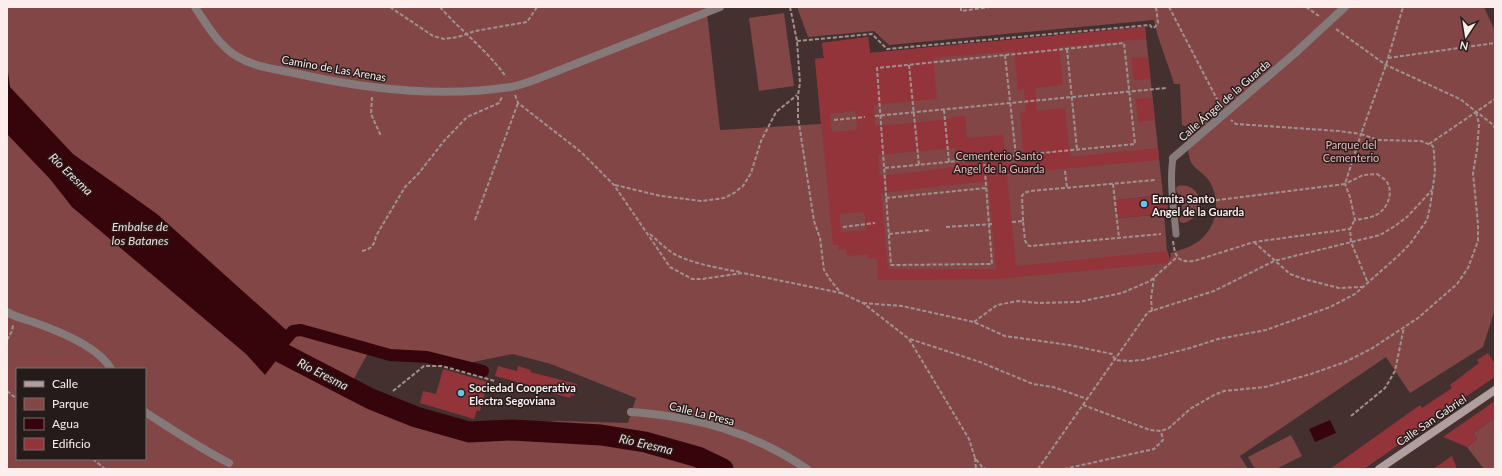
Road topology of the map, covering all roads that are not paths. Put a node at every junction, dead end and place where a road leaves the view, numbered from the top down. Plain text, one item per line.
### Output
1 (195, 7) edge
2 (720, 7) edge
3 (1345, 7) edge
4 (1174, 158) joint
5 (1176, 234) dead end
6 (10, 314) edge
7 (110, 368) edge
8 (1495, 390) edge
9 (631, 412) dead end
10 (146, 413) edge
11 (229, 463) dead end
12 (808, 469) edge
13 (1379, 469) edge

1 - 2 street, Camino de Las Arenas
3 - 4 street, Calle Ángel de la Guarda
4 - 5 lane, Calle Ángel de la Guarda
6 - 7 street
8 - 13 main road, Calle San Gabriel
9 - 12 street, Calle La Presa
10 - 11 street

